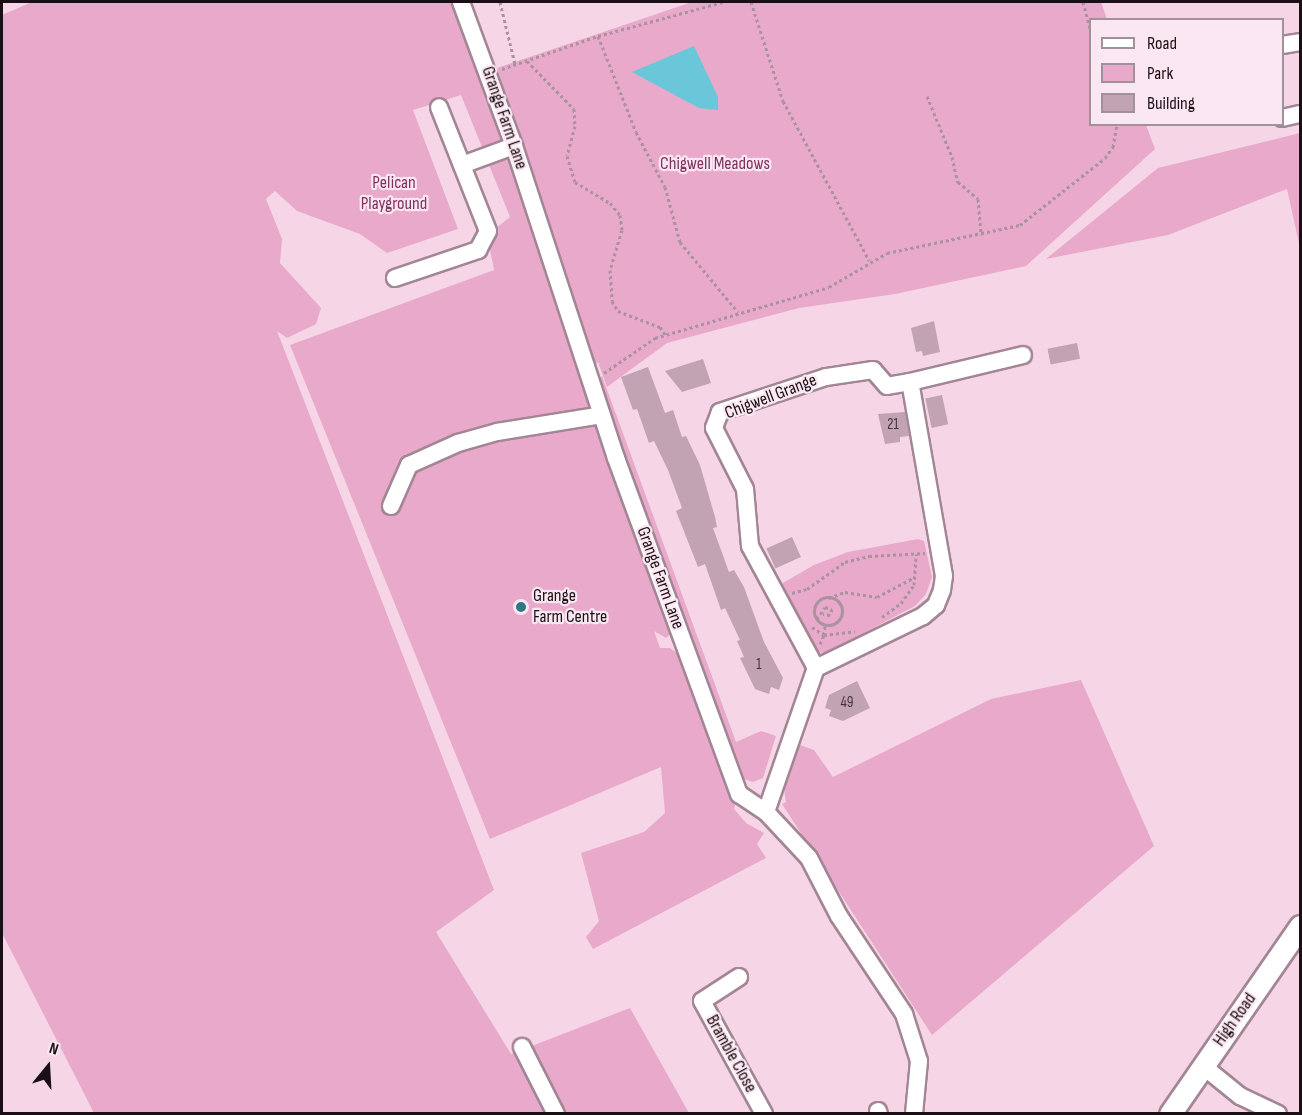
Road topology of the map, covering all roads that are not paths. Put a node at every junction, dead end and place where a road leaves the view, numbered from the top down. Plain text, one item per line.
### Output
1 (462, 2) edge
2 (1300, 42) edge
3 (1284, 45) edge
4 (439, 107) dead end
5 (1300, 114) edge
6 (1284, 118) edge
7 (514, 146) junction
8 (462, 165) junction
9 (394, 278) dead end
10 (1023, 356) dead end
11 (910, 382) junction
12 (602, 415) junction
13 (391, 506) dead end
14 (816, 660) junction
15 (766, 812) junction
16 (1300, 927) edge
17 (739, 977) dead end
18 (522, 1047) dead end
19 (1203, 1066) junction
20 (556, 1113) edge
21 (764, 1113) edge
22 (914, 1113) edge
23 (1170, 1113) edge
24 (1278, 1113) edge

1 - 7 street, Grange Farm Lane
2 - 3 street
4 - 8 street
5 - 6 street
7 - 8 street
7 - 12 street, Grange Farm Lane
8 - 9 street
10 - 11 street, Chigwell Grange
11 - 14 street
11 - 14 street, Chigwell Grange
12 - 13 street
12 - 15 street, Grange Farm Lane
14 - 15 street
15 - 22 street, Grange Farm Lane
16 - 19 main road, High Road
17 - 21 street, Bramble Close
18 - 20 street
19 - 23 main road, High Road
19 - 24 street

